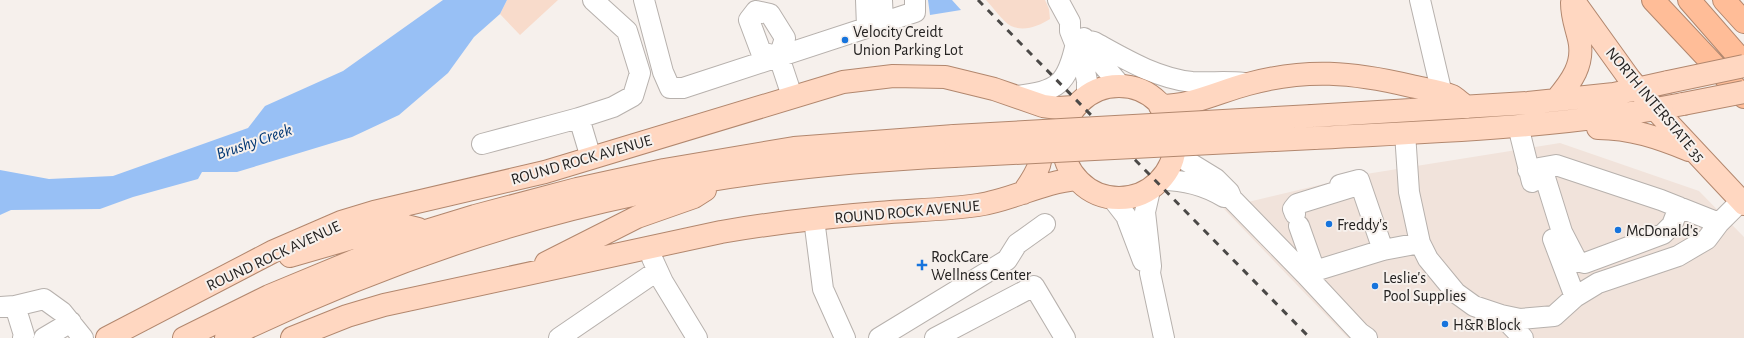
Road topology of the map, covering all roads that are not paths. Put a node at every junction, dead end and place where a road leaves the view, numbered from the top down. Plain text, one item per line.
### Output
1 (593, 0) edge
2 (644, 0) edge
3 (866, 0) edge
4 (874, 0) edge
5 (882, 0) edge
6 (889, 0) edge
7 (1058, 0) edge
8 (1420, 0) edge
9 (1572, 0) edge
10 (1653, 0) edge
11 (1689, 0) edge
12 (1724, 0) edge
13 (753, 5) edge
14 (892, 15) edge
15 (1744, 22) edge
16 (1080, 41) junction
17 (779, 57) junction
18 (1744, 63) edge
19 (1744, 66) edge
20 (1248, 84) junction
21 (1121, 86) junction
22 (1638, 88) junction
23 (1744, 92) edge
24 (1442, 94) junction
25 (792, 96) junction
26 (1016, 96) junction
27 (1744, 97) edge
28 (1556, 100) junction
29 (1081, 101) junction
30 (1160, 106) junction
31 (1468, 108) junction
32 (1655, 109) junction
33 (579, 118) junction
34 (1546, 124) junction
35 (1518, 126) junction
36 (1406, 132) junction
37 (1174, 143) junction
38 (482, 144) dead end
39 (954, 146) junction
40 (1693, 151) junction
41 (591, 158) junction
42 (1535, 169) junction
43 (720, 179) junction
44 (1077, 179) junction
45 (1361, 184) junction
46 (1156, 185) junction
47 (1340, 185) dead end
48 (1023, 193) junction
49 (1112, 198) junction
50 (1232, 199) junction
51 (1743, 203) edge
52 (1679, 207) junction
53 (814, 219) junction
54 (1719, 223) junction
55 (1045, 224) dead end
56 (426, 231) junction
57 (1420, 243) junction
58 (648, 248) junction
59 (1383, 250) junction
60 (657, 271) junction
61 (1310, 272) junction
62 (1150, 273) junction
63 (530, 274) junction
64 (222, 277) junction
65 (1575, 297) junction
66 (8, 307) edge
67 (1501, 316) junction
68 (71, 322) junction
69 (316, 333) edge
70 (23, 338) edge
71 (44, 338) edge
72 (83, 338) edge
73 (107, 338) edge
74 (184, 338) edge
75 (226, 338) edge
76 (292, 338) edge
77 (559, 338) edge
78 (697, 338) edge
79 (845, 338) edge
80 (879, 338) edge
81 (935, 338) edge
82 (1065, 338) edge
83 (1164, 338) edge
84 (1367, 338) edge
85 (1523, 338) edge

1 - 33 street
2 - 17 street
3 - 14 street
4 - 14 street
5 - 14 street
6 - 14 street
7 - 16 street
8 - 24 street
9 - 22 main road, NORTH INTERSTATE 35
9 - 28 main road
10 - 27 highway
11 - 18 highway
12 - 15 highway
13 - 17 street
14 - 17 street
16 - 20 street
16 - 21 street
16 - 26 street
16 - 29 street
17 - 25 street
19 - 22 main road, bridge
20 - 24 main road
20 - 30 main road
21 - 29 main road
21 - 30 main road
22 - 28 main road
22 - 32 main road, NORTH INTERSTATE 35
23 - 32 main road, bridge
24 - 31 main road
25 - 26 main road, ROUND ROCK AVENUE
25 - 41 main road, ROUND ROCK AVENUE
26 - 29 main road, ROUND ROCK AVENUE
26 - 48 main road
28 - 31 main road
29 - 44 main road
30 - 37 main road
31 - 39 main road, bridge
32 - 34 main road
32 - 40 main road, NORTH INTERSTATE 35
33 - 38 street
33 - 41 street
34 - 35 main road
34 - 40 main road
35 - 36 main road
35 - 42 street
36 - 39 main road, bridge
36 - 57 street
37 - 46 main road
37 - 50 street
39 - 43 main road
39 - 56 main road
40 - 51 main road, NORTH INTERSTATE 35
41 - 64 main road, ROUND ROCK AVENUE
42 - 52 street
42 - 52 street
42 - 65 street
43 - 63 main road
43 - 75 main road
44 - 48 main road, ROUND ROCK AVENUE
44 - 49 main road
45 - 47 street
45 - 59 street
45 - 61 street
46 - 49 main road
46 - 50 street
46 - 62 street
48 - 53 main road, ROUND ROCK AVENUE
49 - 62 street
50 - 61 street
51 - 54 street
52 - 54 street
53 - 58 main road, ROUND ROCK AVENUE
53 - 79 street
54 - 65 street
55 - 80 street
56 - 64 main road
56 - 74 main road
57 - 59 street
57 - 67 street
58 - 60 street
58 - 63 main road, ROUND ROCK AVENUE
59 - 61 street
60 - 77 street
60 - 78 street
61 - 84 street
62 - 83 street
63 - 69 main road, ROUND ROCK AVENUE
64 - 73 main road, ROUND ROCK AVENUE
65 - 67 street
66 - 68 street
66 - 70 street
67 - 85 street
68 - 71 street
68 - 72 street
69 - 76 main road, ROUND ROCK AVENUE
81 - 82 street

